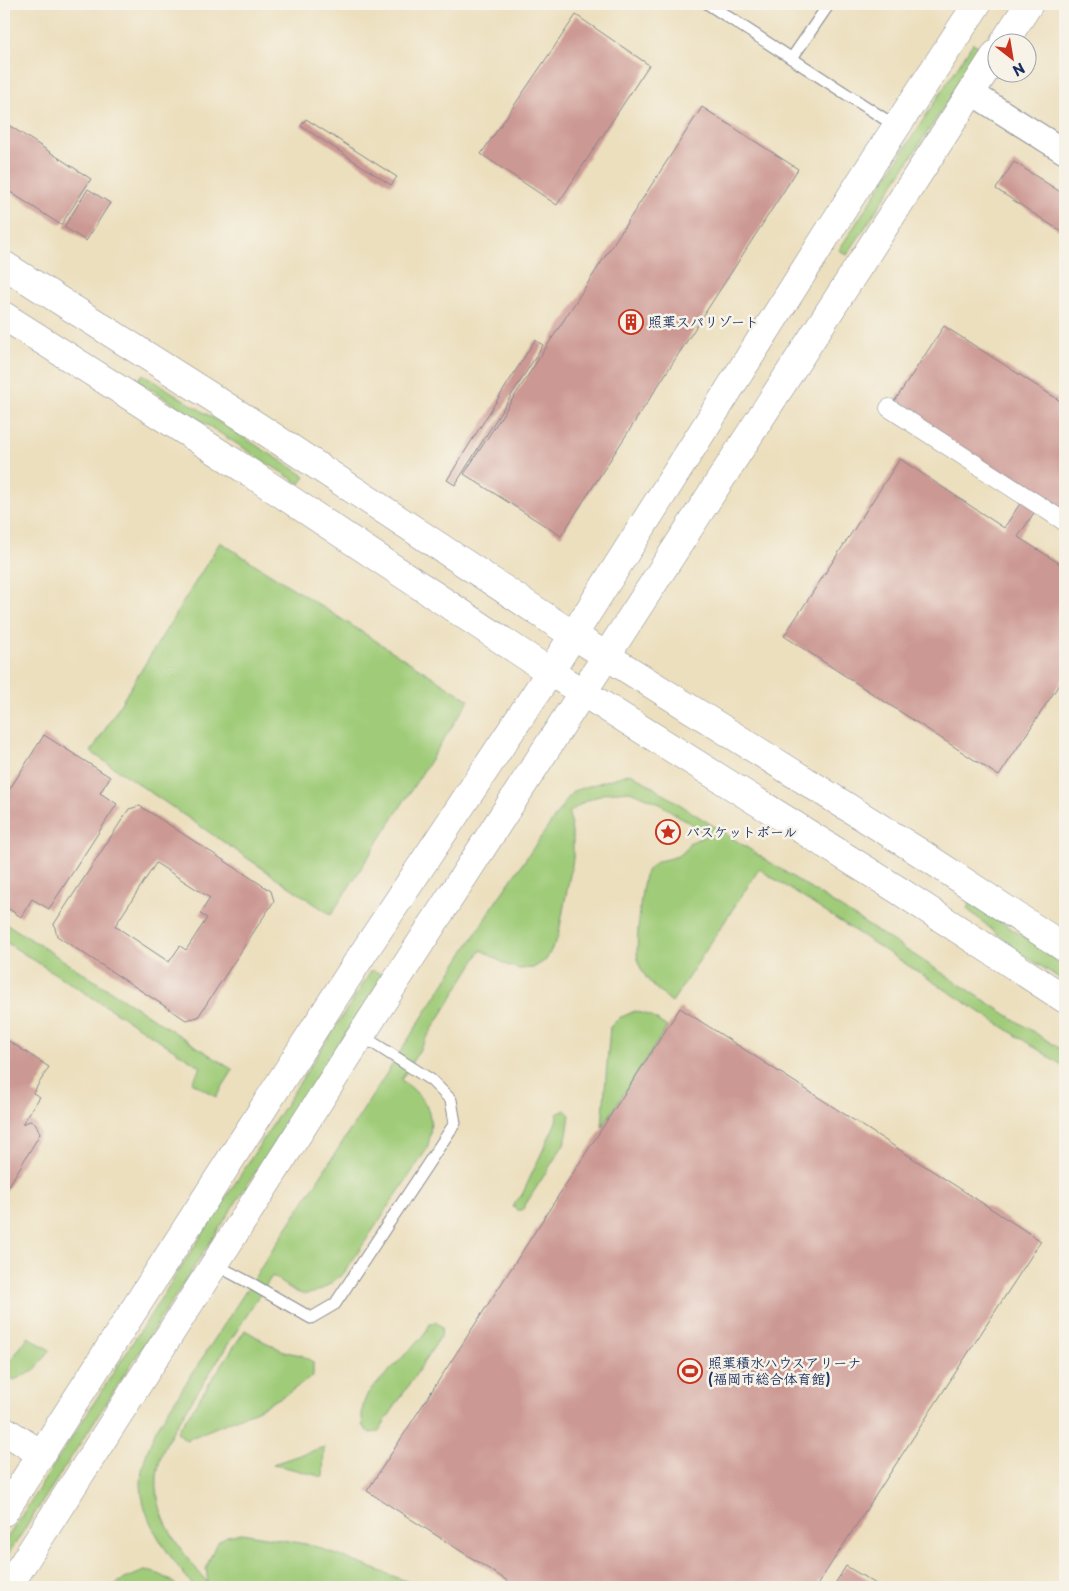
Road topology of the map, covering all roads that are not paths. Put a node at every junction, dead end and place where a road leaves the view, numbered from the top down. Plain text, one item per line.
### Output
1 (708, 4) edge
2 (829, 4) edge
3 (977, 4) edge
4 (1029, 4) edge
5 (1011, 32) edge
6 (792, 58) junction
7 (986, 70) edge
8 (972, 93) junction
9 (897, 127) junction
10 (1065, 152) edge
11 (4, 265) edge
12 (4, 316) edge
13 (889, 408) dead end
14 (1065, 522) edge
15 (573, 636) junction
16 (606, 656) junction
17 (550, 672) junction
18 (583, 692) junction
19 (1065, 948) edge
20 (1065, 999) edge
21 (361, 1035) junction
22 (214, 1264) junction
23 (4, 1430) edge
24 (41, 1454) junction
25 (4, 1512) edge
26 (8, 1587) edge

1 - 6 lane
2 - 6 lane
3 - 9 street
4 - 5 street
6 - 9 lane
7 - 8 street
8 - 10 street
8 - 16 street
9 - 15 street
11 - 15 street
12 - 17 street
13 - 14 street
15 - 16 street
15 - 17 street
16 - 18 street
16 - 19 street
17 - 18 street
17 - 24 street
18 - 20 street
18 - 21 street
21 - 22 street
21 - 22 lane
22 - 26 street
23 - 24 street
24 - 25 street

